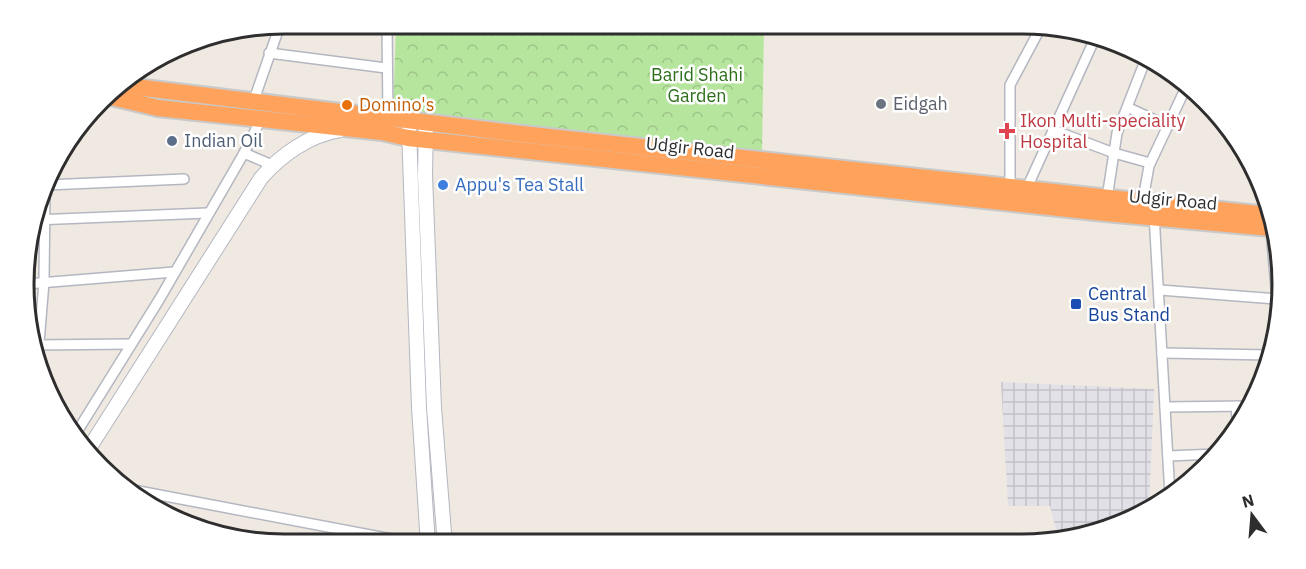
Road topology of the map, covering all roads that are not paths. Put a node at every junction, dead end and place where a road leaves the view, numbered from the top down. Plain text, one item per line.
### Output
1 (276, 34) edge
2 (387, 34) edge
3 (1037, 35) edge
4 (1092, 45) edge
5 (269, 53) junction
6 (1143, 66) edge
7 (386, 68) junction
8 (131, 87) edge
9 (1183, 94) edge
10 (118, 99) edge
11 (251, 101) junction
12 (1129, 108) junction
13 (241, 117) junction
14 (388, 118) junction
15 (261, 119) junction
16 (1168, 126) junction
17 (348, 129) junction
18 (1053, 130) junction
19 (420, 133) junction
20 (244, 153) junction
21 (1114, 153) junction
22 (1150, 163) junction
23 (272, 165) junction
24 (184, 179) dead end
25 (56, 185) edge
26 (1017, 196) junction
27 (1107, 198) junction
28 (1147, 210) junction
29 (207, 213) junction
30 (1261, 215) edge
31 (43, 220) edge
32 (1265, 228) edge
33 (40, 232) edge
34 (174, 272) junction
35 (44, 282) junction
36 (34, 283) edge
37 (1160, 290) junction
38 (1271, 299) edge
39 (39, 334) edge
40 (131, 344) junction
41 (43, 348) edge
42 (1162, 353) junction
43 (1261, 355) edge
44 (1236, 406) junction
45 (1240, 406) edge
46 (1165, 407) junction
47 (1237, 412) edge
48 (80, 427) edge
49 (92, 444) edge
50 (1204, 455) edge
51 (1168, 456) junction
52 (1169, 486) edge
53 (147, 493) edge
54 (365, 534) edge
55 (427, 534) edge
56 (444, 534) edge

1 - 5 street
2 - 7 street
3 - 26 street
4 - 18 street
5 - 7 street
5 - 11 street
6 - 12 street
7 - 14 street
8 - 11 highway, Udgir Road
9 - 16 street
10 - 13 highway, Udgir Road
11 - 13 street
11 - 14 highway, Udgir Road
12 - 16 street
12 - 21 street
13 - 15 highway, Udgir Road
14 - 19 highway, Udgir Road
15 - 17 highway, Udgir Road
15 - 20 street
16 - 22 street
17 - 19 highway, Udgir Road
17 - 23 main road
18 - 21 street
18 - 26 street
19 - 26 highway, Udgir Road
19 - 55 main road
19 - 56 main road
20 - 23 street
20 - 29 street
21 - 22 street
21 - 27 street
22 - 28 street
23 - 49 main road
24 - 25 street
26 - 27 highway, Udgir Road
26 - 28 highway, Udgir Road
27 - 28 highway, Udgir Road
28 - 30 highway, Udgir Road
28 - 32 highway, Udgir Road
28 - 37 street
29 - 31 street
29 - 34 street
33 - 35 street
34 - 35 street
34 - 40 street
35 - 36 street
35 - 39 street
37 - 38 street
37 - 42 street
40 - 41 street
40 - 48 street
42 - 43 street
42 - 46 street
44 - 45 street
44 - 46 street
44 - 47 street
46 - 51 street
50 - 51 street
51 - 52 street
53 - 54 street

